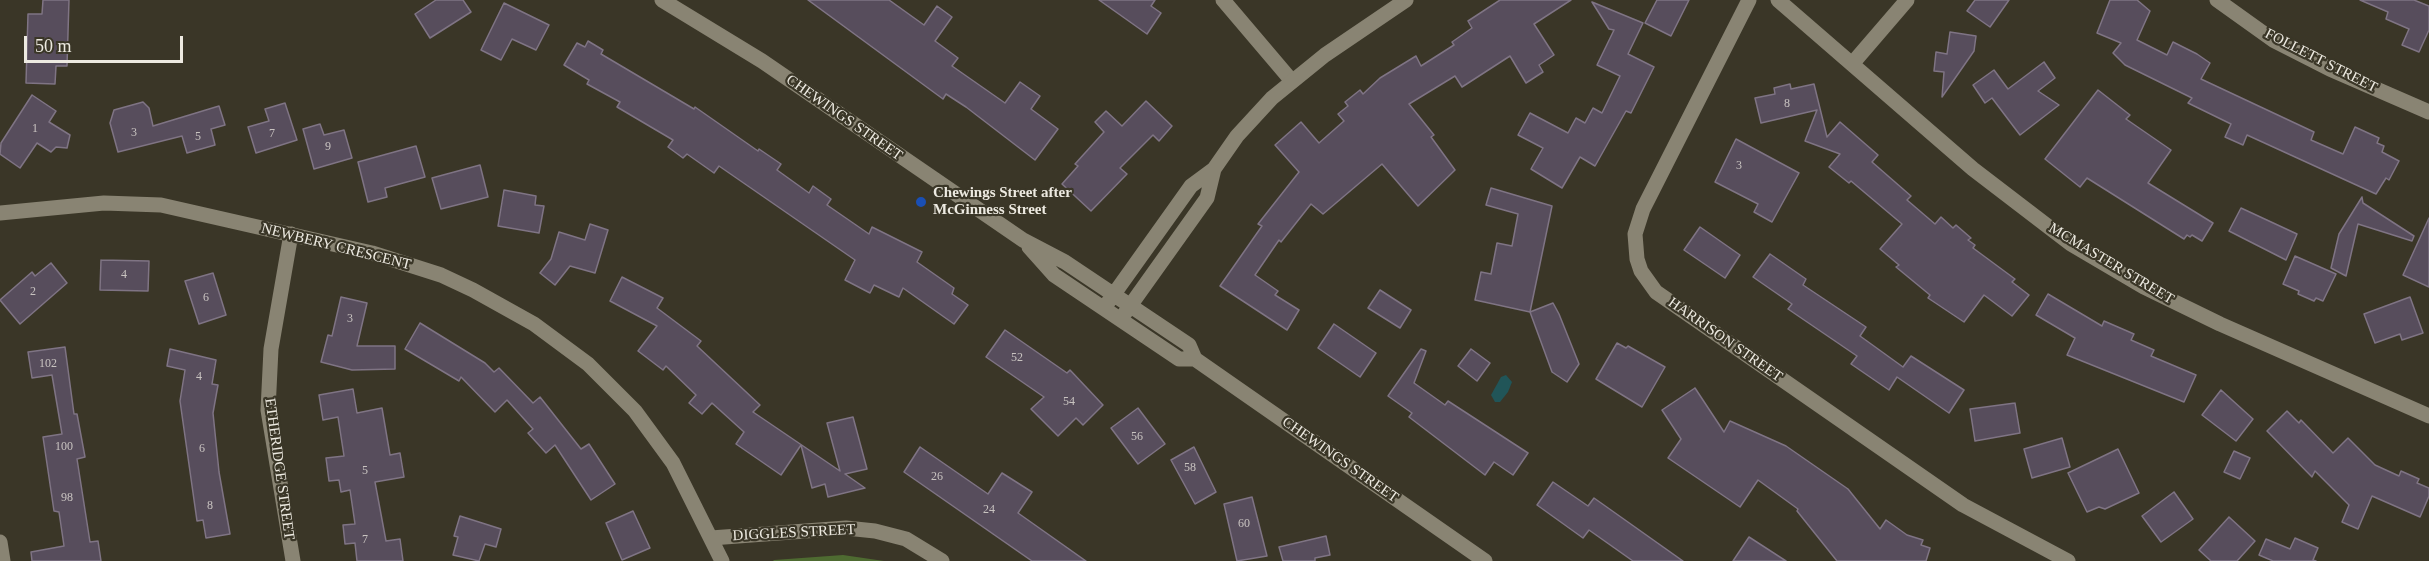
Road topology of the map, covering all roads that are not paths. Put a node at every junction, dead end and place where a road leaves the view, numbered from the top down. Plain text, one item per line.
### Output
1 (662, 0) edge
2 (1223, 0) edge
3 (1406, 0) edge
4 (1749, 0) edge
5 (1778, 0) edge
6 (1907, 0) edge
7 (2217, 0) edge
8 (1852, 64) junction
9 (1291, 80) junction
10 (2429, 112) edge
11 (1214, 169) junction
12 (0, 213) edge
13 (291, 234) junction
14 (1023, 240) junction
15 (1113, 294) junction
16 (1130, 306) junction
17 (1104, 308) junction
18 (1120, 319) junction
19 (1195, 359) junction
20 (2429, 416) edge
21 (711, 538) junction
22 (0, 542) edge
23 (3, 561) edge
24 (293, 561) edge
25 (722, 561) edge
26 (942, 561) edge
27 (1485, 561) edge
28 (2068, 561) edge

1 - 14 street, CHEWINGS STREET
2 - 9 street
3 - 9 street
4 - 28 street, HARRISON STREET
5 - 8 street, MCMASTER STREET
6 - 8 street
7 - 10 street, FOLLETT STREET
8 - 20 street, MCMASTER STREET
9 - 11 street
11 - 15 street
11 - 16 street
12 - 13 street, NEWBERY CRESCENT
13 - 21 street, NEWBERY CRESCENT
13 - 24 street, ETHERIDGE STREET
14 - 15 street, CHEWINGS STREET
14 - 17 street, CHEWINGS STREET
15 - 16 street, CHEWINGS STREET
15 - 17 street
16 - 18 street
16 - 19 street, CHEWINGS STREET
17 - 18 street, CHEWINGS STREET
18 - 19 street, CHEWINGS STREET
19 - 27 street, CHEWINGS STREET
21 - 25 street, NEWBERY CRESCENT
21 - 26 street, DIGGLES STREET
22 - 23 street

